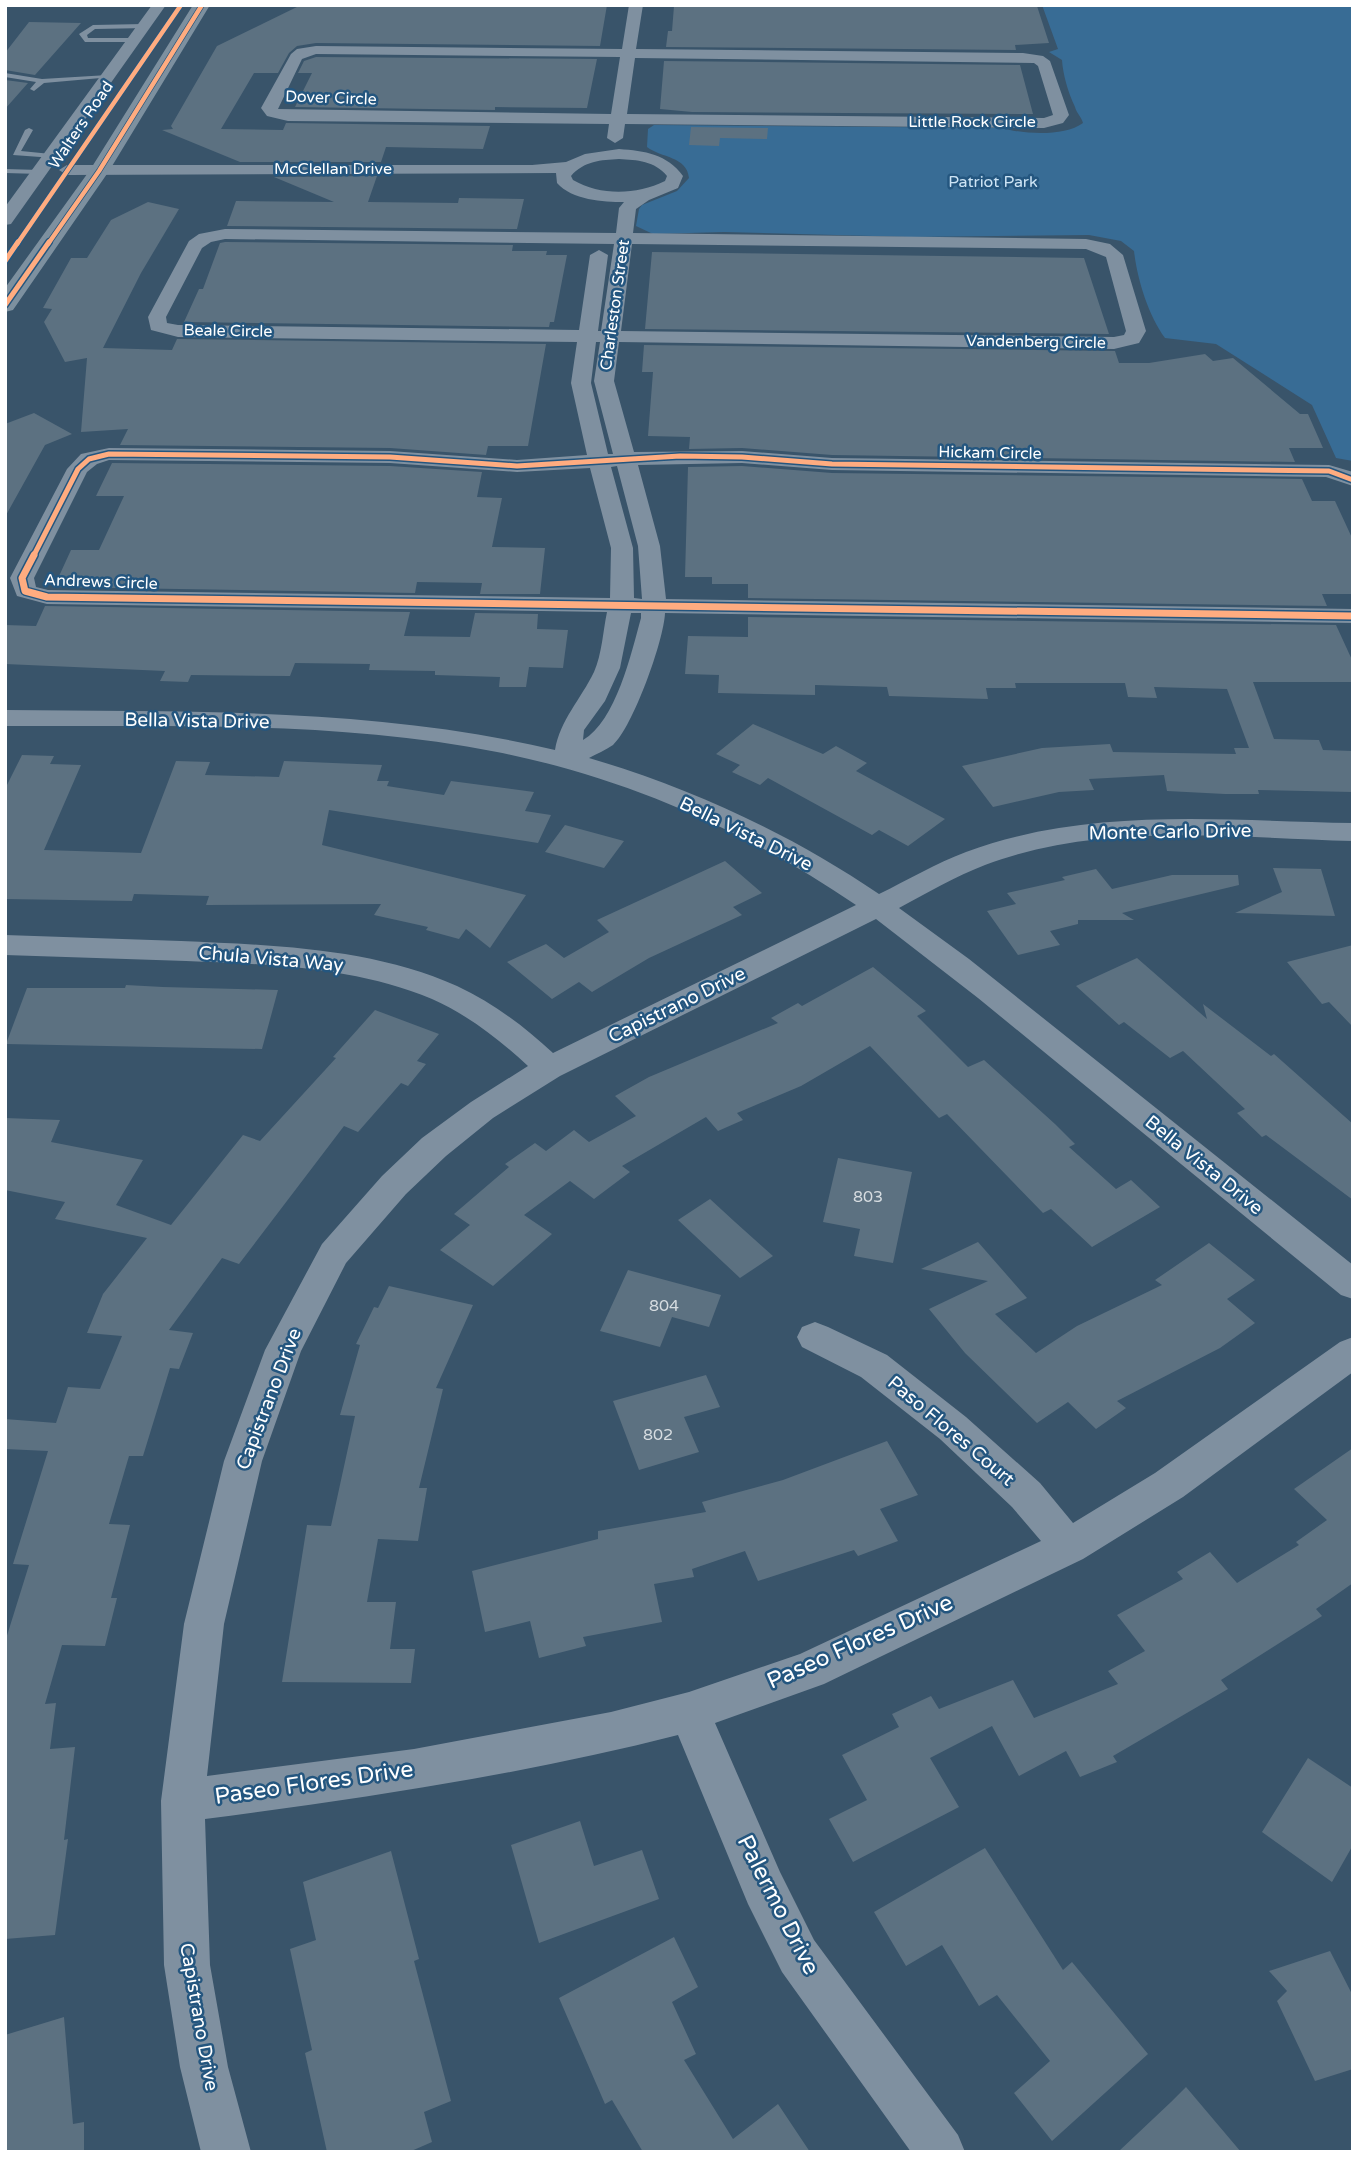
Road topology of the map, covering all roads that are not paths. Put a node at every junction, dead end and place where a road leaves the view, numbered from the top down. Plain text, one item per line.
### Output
1 (159, 5) edge
2 (181, 5) edge
3 (202, 5) edge
4 (636, 5) edge
5 (139, 33) junction
6 (646, 52) joint
7 (628, 53) junction
8 (5, 75) edge
9 (108, 77) junction
10 (43, 81) junction
11 (34, 89) dead end
12 (638, 101) dead end
13 (627, 119) junction
14 (29, 130) dead end
15 (602, 155) junction
16 (51, 156) junction
17 (642, 156) junction
18 (67, 170) junction
19 (5, 171) edge
20 (99, 171) junction
21 (40, 172) junction
22 (566, 175) junction
23 (595, 196) junction
24 (641, 196) junction
25 (5, 220) edge
26 (601, 239) junction
27 (623, 239) junction
28 (5, 261) edge
29 (5, 305) edge
30 (586, 336) junction
31 (611, 336) junction
32 (625, 460) junction
33 (600, 462) junction
34 (1353, 480) edge
35 (621, 606) junction
36 (654, 607) junction
37 (1353, 616) edge
38 (5, 718) edge
39 (567, 760) junction
40 (1353, 832) edge
41 (876, 907) junction
42 (5, 945) edge
43 (549, 1068) junction
44 (1353, 1285) edge
45 (815, 1337) dead end
46 (1353, 1352) edge
47 (1069, 1547) junction
48 (690, 1712) junction
49 (183, 1801) junction
50 (226, 2152) edge
51 (941, 2152) edge

1 - 5 street, Walters Road
2 - 18 main road, Walters Road
3 - 20 main road, Walters Road
4 - 7 street
5 - 5 lane
5 - 9 street, Walters Road
6 - 7 street, Dover Circle
6 - 13 street, Little Rock Circle
7 - 13 street
7 - 13 street, Dover Circle
8 - 10 lane
9 - 10 lane
9 - 16 street, Walters Road
10 - 11 lane
12 - 13 street
13 - 15 street
13 - 17 street
14 - 16 lane
15 - 17 street
15 - 22 street
16 - 21 street, Walters Road
17 - 24 street
18 - 20 street, McClellan Drive
18 - 28 main road, Walters Road
19 - 21 lane
20 - 22 street, McClellan Drive
20 - 29 main road, Walters Road
21 - 25 street, Walters Road
22 - 23 street
23 - 24 street
23 - 26 street, Charleston Street
24 - 27 street, Charleston Street
26 - 27 street, Beale Circle
26 - 30 street, Charleston Street
26 - 30 street, Beale Circle
27 - 31 street, Charleston Street
27 - 31 street, Vandenberg Circle
30 - 31 street, Beale Circle
30 - 33 street, Charleston Street
31 - 32 street, Charleston Street
32 - 33 street, Andrews Circle
32 - 34 street, Hickam Circle
32 - 36 street, Charleston Street
33 - 35 street, Charleston Street
33 - 35 street, Andrews Circle
35 - 36 street, Andrews Circle
35 - 39 street, Charleston Street
36 - 37 street
36 - 39 street, Charleston Street
38 - 39 street, Bella Vista Drive
39 - 41 street, Bella Vista Drive
40 - 41 street, Monte Carlo Drive
41 - 43 street, Capistrano Drive
41 - 44 street, Bella Vista Drive
42 - 43 street, Chula Vista Way
43 - 49 street, Capistrano Drive
45 - 47 street, Paso Flores Court
46 - 47 street, Paseo Flores Drive
47 - 48 street, Paseo Flores Drive
48 - 49 street, Paseo Flores Drive
48 - 51 street, Palermo Drive
49 - 50 street, Capistrano Drive

